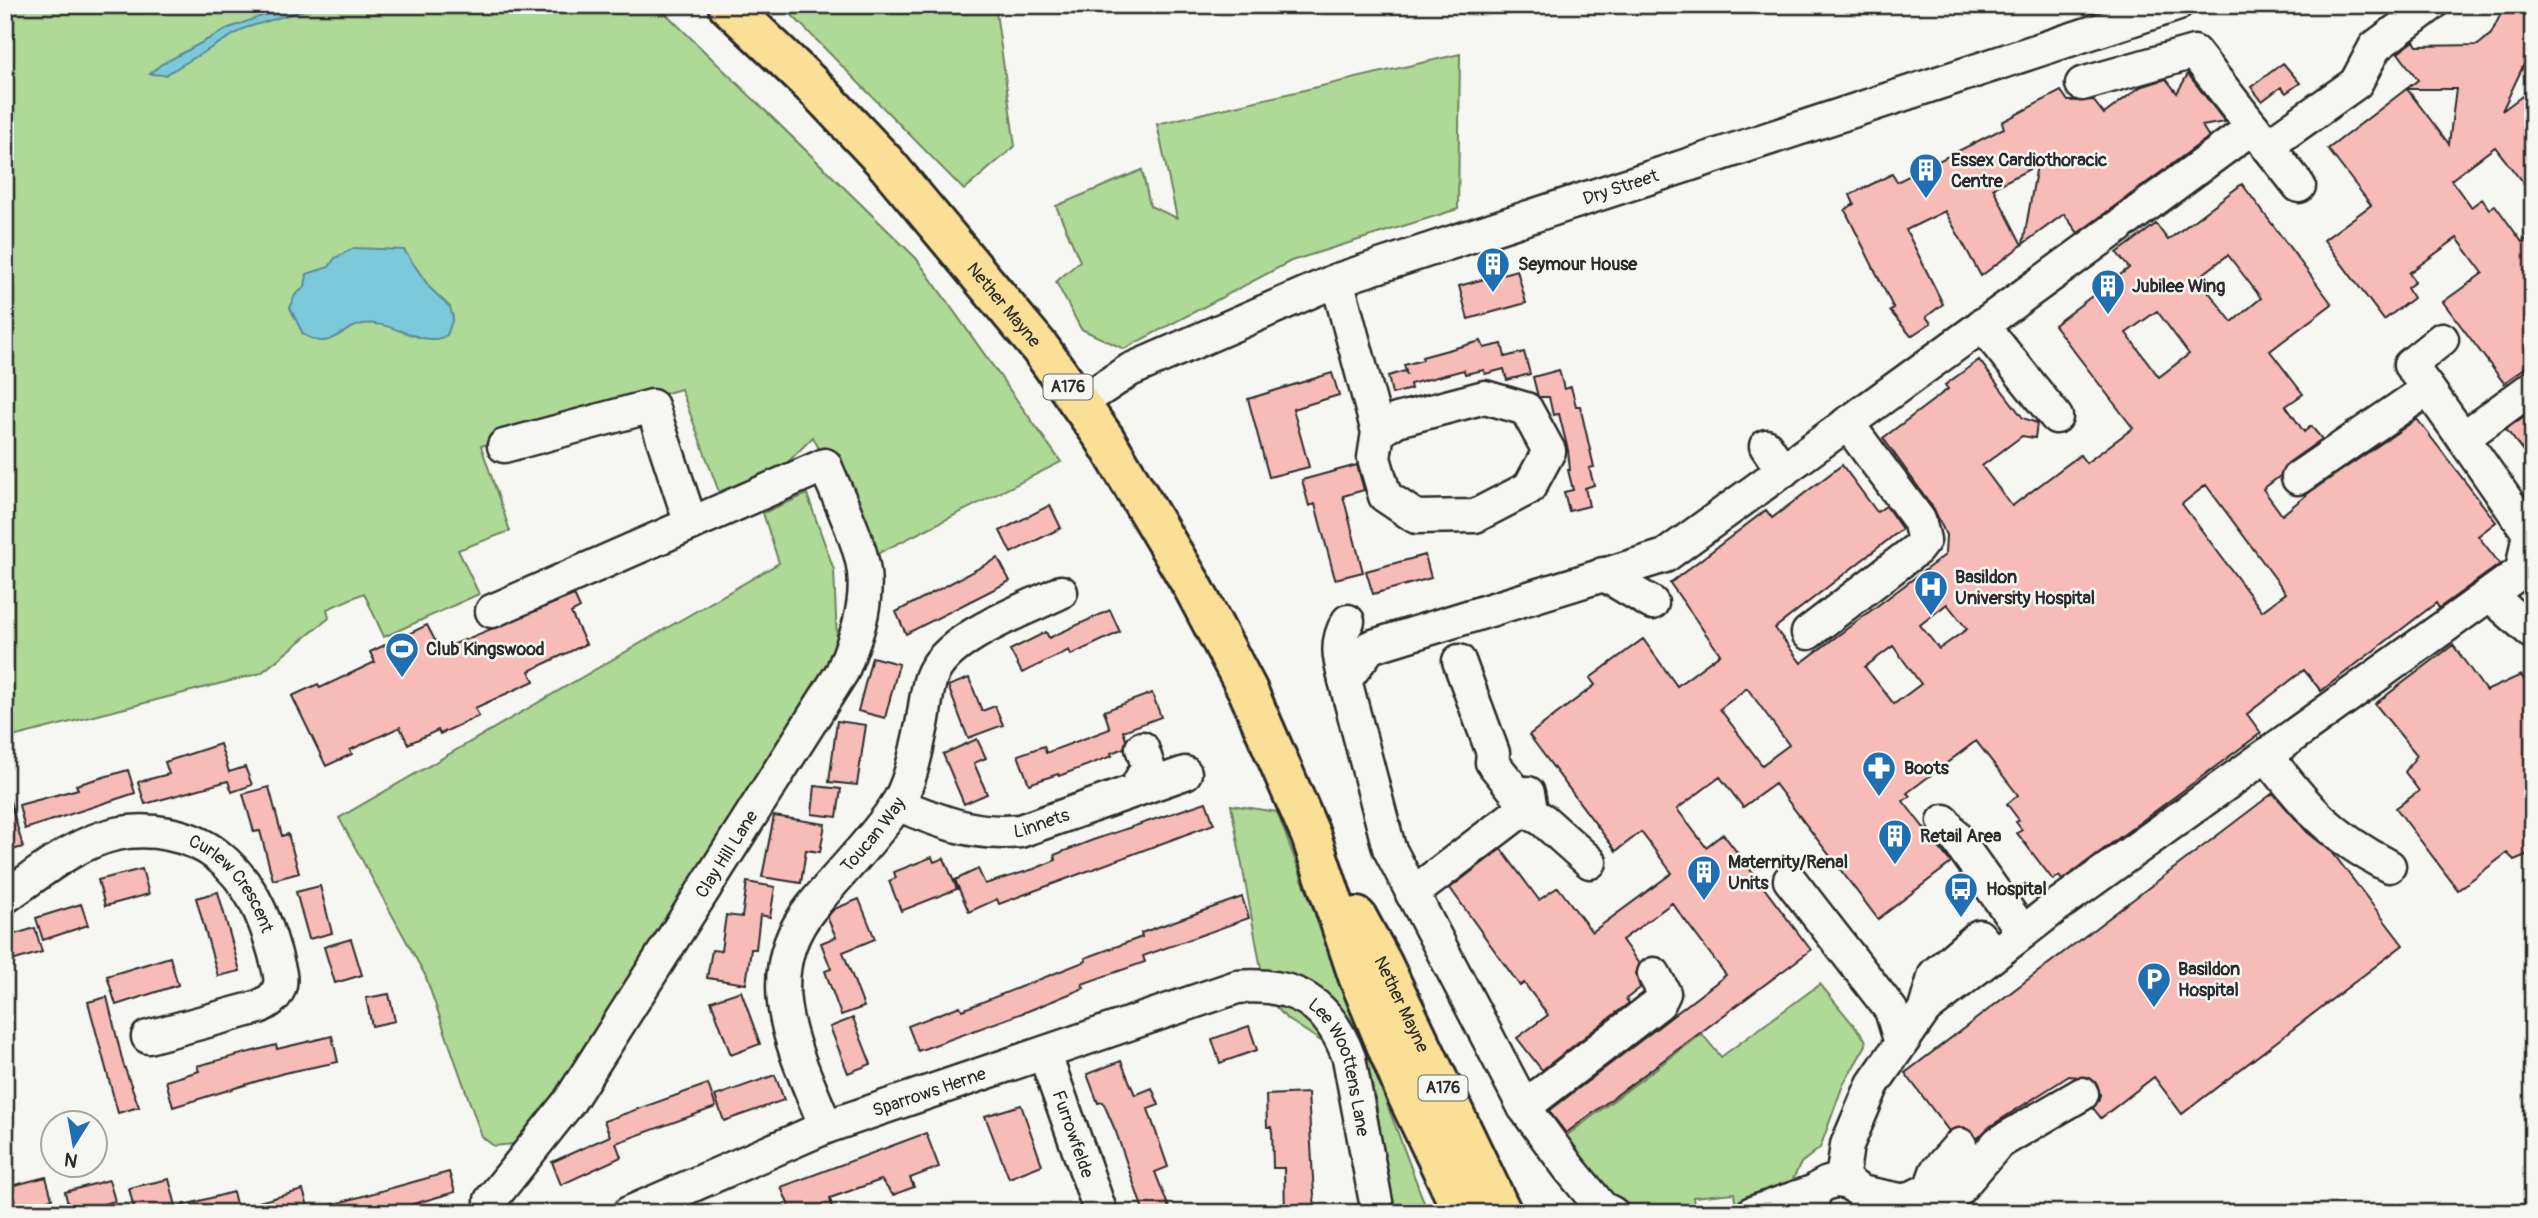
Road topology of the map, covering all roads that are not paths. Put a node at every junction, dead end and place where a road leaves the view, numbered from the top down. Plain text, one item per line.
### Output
1 (728, 5) edge
2 (2175, 5) edge
3 (2431, 5) edge
4 (2126, 21) junction
5 (2137, 69) junction
6 (2081, 84) dead end
7 (2260, 136) junction
8 (2299, 186) dead end
9 (1337, 280) junction
10 (1982, 325) junction
11 (2442, 338) dead end
12 (2533, 387) edge
13 (2428, 389) junction
14 (1080, 403) junction
15 (2056, 417) dead end
16 (1847, 423) junction
17 (1378, 432) junction
18 (2463, 438) junction
19 (504, 446) dead end
20 (2298, 478) dead end
21 (691, 524) junction
22 (1603, 574) junction
23 (2533, 583) edge
24 (1061, 592) dead end
25 (2491, 596) junction
26 (1652, 604) dead end
27 (492, 611) dead end
28 (1349, 621) dead end
29 (2533, 632) edge
30 (1808, 633) dead end
31 (1459, 661) dead end
32 (1345, 680) junction
33 (1142, 748) dead end
34 (2267, 756) junction
35 (1185, 773) dead end
36 (1135, 790) junction
37 (897, 804) junction
38 (1522, 809) junction
39 (1944, 821) dead end
40 (1311, 836) junction
41 (1590, 862) dead end
42 (2389, 866) dead end
43 (1790, 880) dead end
44 (1412, 894) junction
45 (5, 897) edge
46 (2023, 932) junction
47 (1654, 974) dead end
48 (1237, 987) joint
49 (148, 1037) dead end
50 (1901, 1043) junction
51 (1045, 1055) junction
52 (2082, 1094) dead end
53 (1524, 1107) junction
54 (826, 1127) junction
55 (1960, 1145) dead end
56 (1838, 1198) edge
57 (491, 1213) edge
58 (629, 1213) edge
59 (1101, 1213) edge
60 (1378, 1213) edge
61 (1463, 1213) edge
62 (1502, 1213) edge
63 (1612, 1213) edge
64 (1752, 1213) edge
65 (1931, 1213) edge

1 - 14 main road, Nether Mayne / A176
2 - 4 street, Dry Street
3 - 7 street
4 - 5 street
4 - 9 street, Dry Street
5 - 6 street
5 - 7 street
7 - 8 street
7 - 10 street
9 - 14 street, Dry Street
9 - 17 street
10 - 15 street
10 - 16 street
11 - 13 street
12 - 18 street
13 - 18 street
13 - 20 street
14 - 40 main road, Nether Mayne / A176
16 - 22 street
16 - 30 street
17 - 17 street
18 - 25 street
19 - 21 street
21 - 27 street
21 - 57 street, Clay Hill Lane
22 - 26 street
22 - 32 street
23 - 25 street
24 - 37 street, Toucan Way
25 - 29 street
25 - 34 street
28 - 32 street
31 - 38 street
32 - 44 street
33 - 36 street
34 - 42 street
34 - 46 street
35 - 36 street, Linnets
36 - 37 street, Linnets
37 - 54 street, Toucan Way
38 - 41 street
38 - 44 street
39 - 46 street
40 - 61 main road, Nether Mayne / A176
40 - 62 main road, Nether Mayne / A176
43 - 50 street
44 - 53 street
45 - 49 street, Curlew Crescent
46 - 50 street
47 - 53 street
48 - 51 street, Sparrows Herne
48 - 60 street, Lee Woottens Lane
50 - 56 street
51 - 54 street, Sparrows Herne
51 - 59 street, Furrowfelde
52 - 65 street
53 - 63 street
54 - 58 street, Sparrows Herne
55 - 56 street
56 - 64 street

